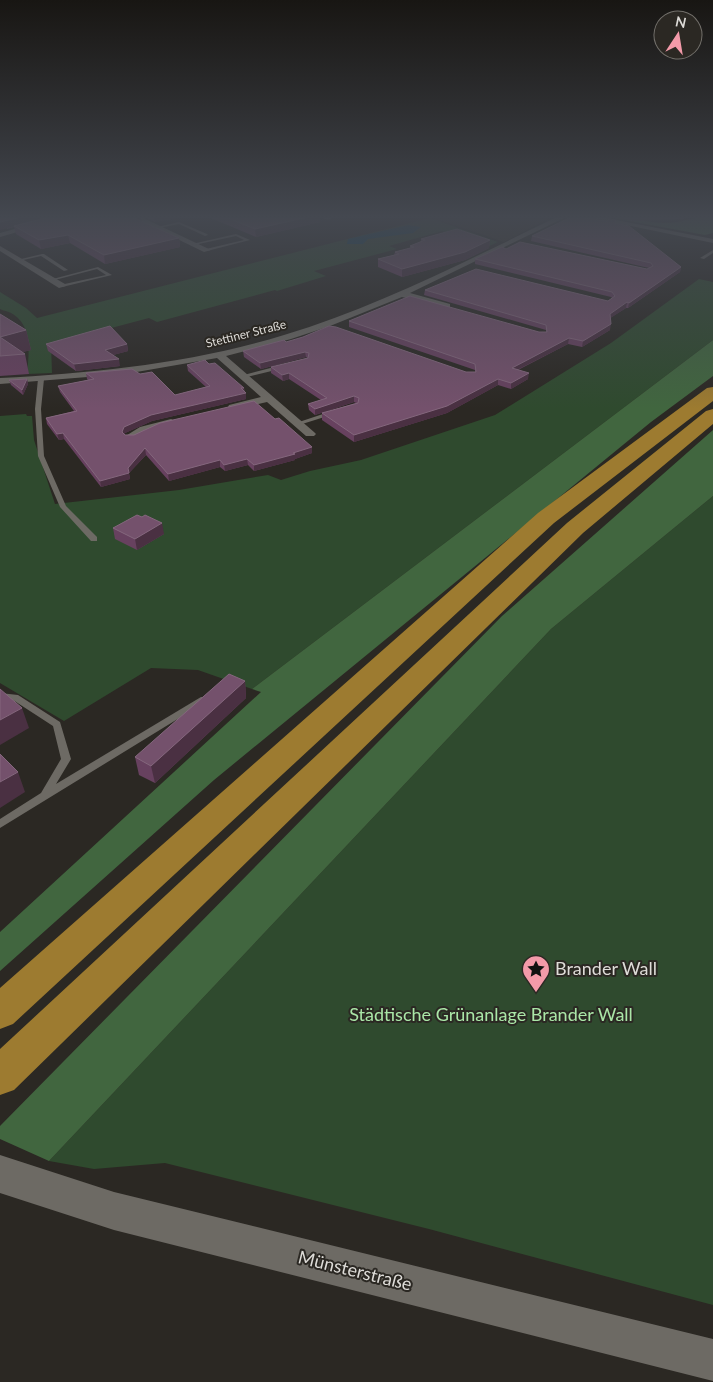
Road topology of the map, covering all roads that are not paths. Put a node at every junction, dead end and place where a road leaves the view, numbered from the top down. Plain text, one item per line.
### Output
1 (52, 280) edge
2 (86, 280) edge
3 (435, 280) edge
4 (62, 286) joint
5 (403, 294) junction
6 (459, 310) edge
7 (327, 324) junction
8 (344, 330) edge
9 (219, 355) junction
10 (288, 365) edge
11 (243, 376) junction
12 (41, 379) junction
13 (0, 381) edge
14 (713, 392) edge
15 (268, 399) junction
16 (221, 410) edge
17 (336, 412) edge
18 (713, 415) edge
19 (184, 418) edge
20 (299, 423) junction
21 (310, 434) dead end
22 (130, 437) edge
23 (94, 539) dead end
24 (212, 694) edge
25 (0, 696) edge
26 (44, 795) junction
27 (0, 824) edge
28 (0, 1012) edge
29 (0, 1076) edge
30 (0, 1174) edge
31 (713, 1360) edge

1 - 4 street
2 - 4 lane
3 - 5 street, Stettiner Straße
5 - 6 street
5 - 7 street, Stettiner Straße
7 - 8 street
7 - 9 street, Stettiner Straße
9 - 11 street
9 - 12 street, Stettiner Straße
10 - 11 lane
11 - 15 street
12 - 13 street, Stettiner Straße
12 - 23 lane
14 - 28 highway
15 - 16 street
15 - 20 street
17 - 20 lane
18 - 29 highway
19 - 22 street
20 - 21 street
24 - 26 lane
25 - 26 lane
26 - 27 lane
30 - 31 street, Münsterstraße

